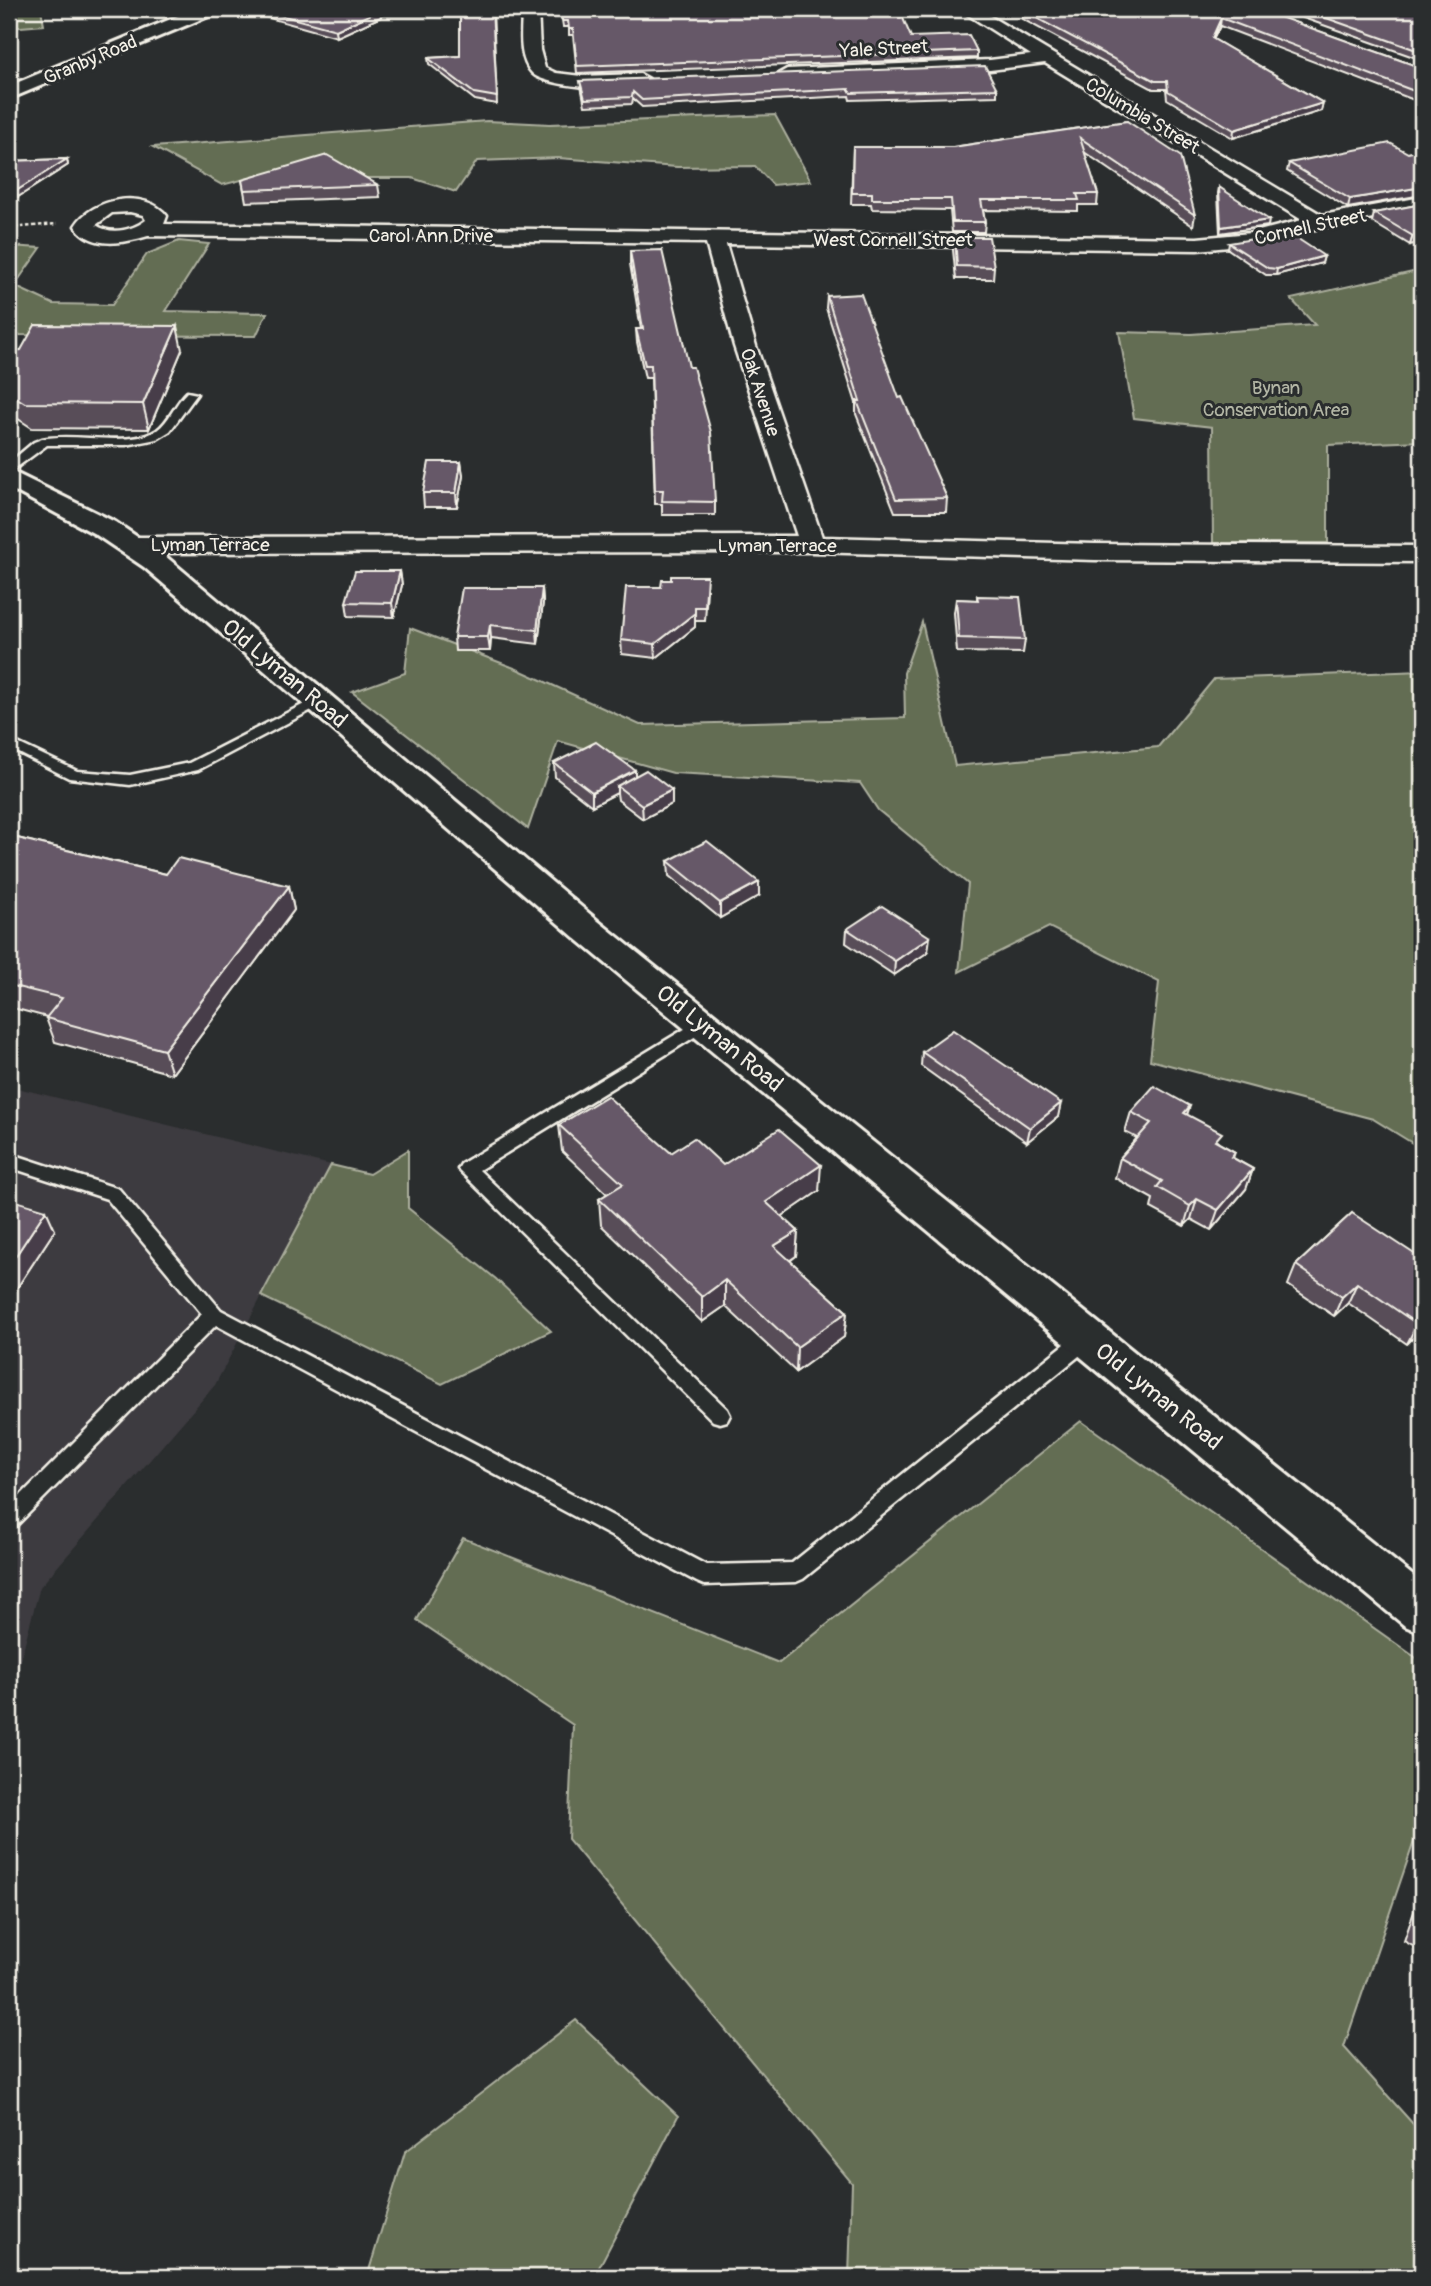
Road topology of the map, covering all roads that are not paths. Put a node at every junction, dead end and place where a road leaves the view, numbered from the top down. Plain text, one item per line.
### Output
1 (210, 9) edge
2 (381, 9) edge
3 (464, 9) edge
4 (530, 9) edge
5 (967, 9) edge
6 (1046, 58) junction
7 (768, 75) edge
8 (657, 78) edge
9 (9, 93) edge
10 (1422, 203) edge
11 (1319, 222) junction
12 (146, 230) junction
13 (715, 239) junction
14 (1196, 244) joint
15 (191, 394) dead end
16 (9, 469) edge
17 (9, 478) edge
18 (812, 544) junction
19 (131, 545) junction
20 (1422, 554) edge
21 (318, 701) junction
22 (9, 743) edge
23 (703, 1024) junction
24 (9, 1160) edge
25 (214, 1315) junction
26 (1087, 1338) junction
27 (720, 1415) dead end
28 (9, 1520) edge
29 (1422, 1611) edge

1 - 9 main road, Granby Road
2 - 3 street
4 - 8 street
5 - 6 street, Columbia Street
6 - 7 street, Yale Street
6 - 11 street, Columbia Street
10 - 11 street, Cornell Street
11 - 14 street, Cornell Street
12 - 12 street, Carol Ann Drive
12 - 13 street, Carol Ann Drive
13 - 14 street, West Cornell Street
13 - 18 street, Oak Avenue
15 - 16 lane
17 - 19 main road, Old Lyman Road
18 - 19 street, Lyman Terrace
18 - 20 street, Lyman Terrace
19 - 21 main road, Old Lyman Road
21 - 22 lane
21 - 23 main road, Old Lyman Road
23 - 26 main road, Old Lyman Road
23 - 27 lane
24 - 25 lane
25 - 26 lane
25 - 28 lane
26 - 29 main road, Old Lyman Road

